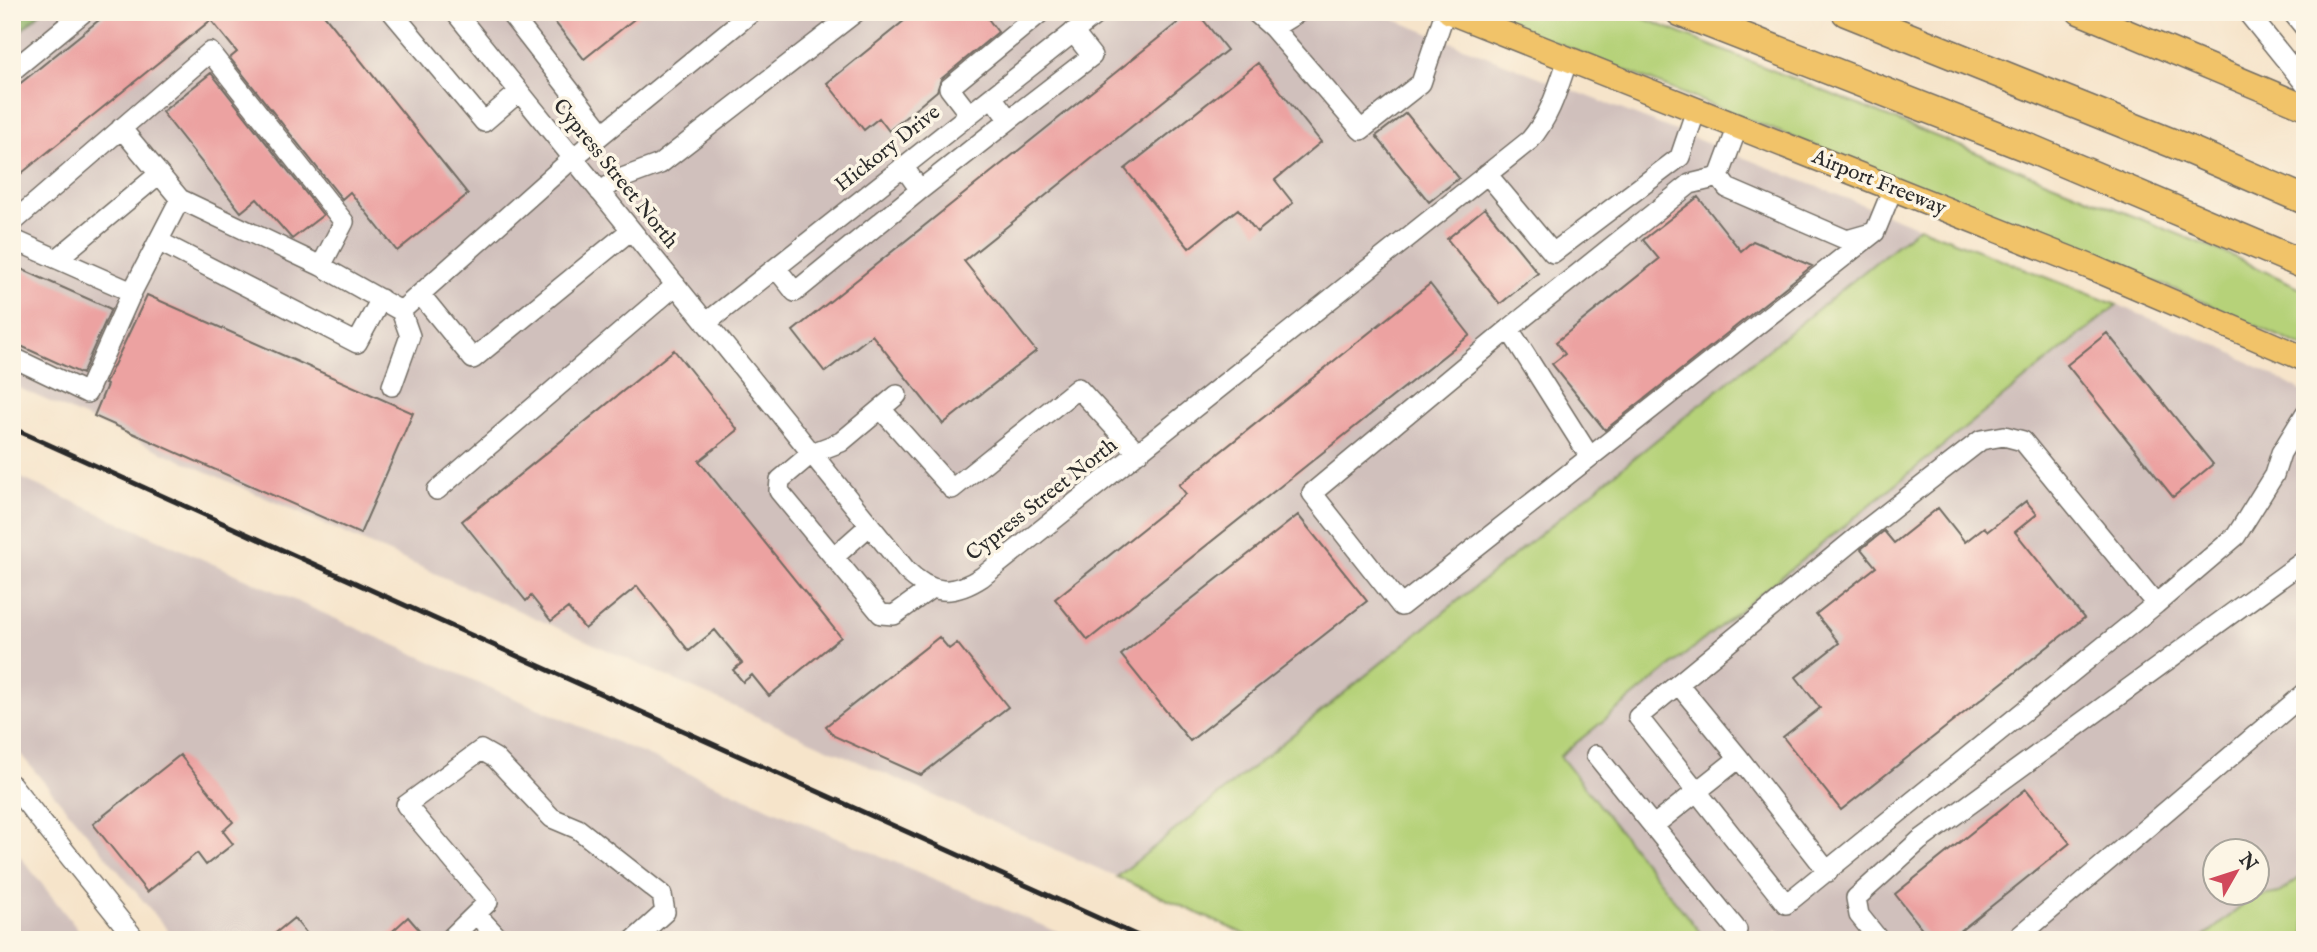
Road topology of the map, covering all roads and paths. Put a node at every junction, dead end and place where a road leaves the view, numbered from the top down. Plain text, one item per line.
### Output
1 (84, 12) edge
2 (391, 12) edge
3 (455, 12) edge
4 (509, 12) edge
5 (752, 12) edge
6 (856, 12) edge
7 (1099, 12) edge
8 (1255, 12) edge
9 (1299, 12) edge
10 (1448, 12) edge
11 (1680, 12) edge
12 (1846, 12) edge
13 (2079, 12) edge
14 (2292, 12) edge
15 (1040, 13) edge
16 (2251, 14) edge
17 (2112, 18) edge
18 (1273, 28) junction
19 (2305, 28) edge
20 (1067, 36) junction
21 (1568, 59) junction
22 (12, 71) edge
23 (2302, 75) edge
24 (519, 92) junction
25 (992, 97) junction
26 (2305, 107) edge
27 (1696, 110) junction
28 (969, 114) junction
29 (1009, 120) junction
30 (1738, 127) junction
31 (121, 128) junction
32 (603, 134) junction
33 (573, 158) junction
34 (903, 166) junction
35 (159, 174) junction
36 (1487, 174) junction
37 (1718, 177) junction
38 (1893, 188) junction
39 (920, 190) junction
40 (600, 192) junction
41 (180, 199) junction
42 (2305, 200) edge
43 (12, 223) edge
44 (631, 230) junction
45 (1875, 232) junction
46 (12, 239) edge
47 (160, 242) junction
48 (57, 259) junction
49 (2305, 265) edge
50 (321, 266) junction
51 (776, 268) junction
52 (676, 285) junction
53 (132, 292) junction
54 (420, 295) junction
55 (381, 299) junction
56 (401, 311) junction
57 (706, 323) junction
58 (1509, 329) junction
59 (12, 357) edge
60 (2305, 359) edge
61 (392, 386) dead end
62 (897, 395) dead end
63 (881, 409) junction
64 (2305, 414) edge
65 (812, 453) junction
66 (1138, 453) junction
67 (1590, 457) junction
68 (437, 490) dead end
69 (870, 525) junction
70 (834, 557) junction
71 (2305, 560) edge
72 (930, 589) junction
73 (2156, 604) junction
74 (1679, 685) junction
75 (2305, 693) edge
76 (1596, 755) dead end
77 (1739, 758) junction
78 (12, 785) edge
79 (1698, 792) junction
80 (1653, 826) junction
81 (1828, 872) junction
82 (476, 914) junction
83 (1737, 930) dead end
84 (136, 940) edge
85 (449, 940) edge
86 (500, 940) edge
87 (634, 940) edge
88 (1879, 940) edge
89 (2015, 940) edge

1 - 22 street
2 - 24 street
3 - 24 street, Cypress Street North
4 - 32 street
5 - 32 street
6 - 40 street
7 - 20 street, Hickory Drive
8 - 18 street
9 - 18 street
10 - 18 street
10 - 21 main road, Airport Freeway
11 - 49 highway
12 - 42 highway
13 - 17 main road
14 - 19 street
15 - 20 street
15 - 28 street
16 - 23 street
17 - 26 main road
20 - 25 street, Hickory Drive
20 - 29 street
21 - 27 main road, Airport Freeway
21 - 36 street, Cypress Street North
24 - 33 street, Cypress Street North
25 - 28 street, Hickory Drive
25 - 29 street
27 - 30 main road, Airport Freeway
27 - 36 street
28 - 34 street, Hickory Drive
29 - 39 street
30 - 37 street
30 - 38 main road, Airport Freeway
31 - 35 street
31 - 43 street
31 - 50 street
32 - 33 street
33 - 40 street, Cypress Street North
33 - 54 street
34 - 39 street
34 - 51 street, Hickory Drive
35 - 41 street
35 - 48 street
36 - 66 street, Cypress Street North
37 - 45 street
37 - 58 street
38 - 45 street
38 - 60 main road, Airport Freeway
39 - 51 street
40 - 44 street, Cypress Street North
41 - 47 street
41 - 50 street
44 - 52 street, Cypress Street North
44 - 54 street
45 - 67 street
46 - 48 street
47 - 53 street
47 - 55 street
48 - 53 street
50 - 55 street
51 - 57 street, Hickory Drive
52 - 57 street, Cypress Street North
52 - 68 street
53 - 59 street
54 - 56 street
55 - 56 street
56 - 61 street
57 - 65 street, Cypress Street North
58 - 67 street
58 - 67 street
62 - 63 street
63 - 65 street
63 - 66 street
64 - 73 street
65 - 69 street, Cypress Street North
65 - 70 street
66 - 72 street, Cypress Street North
69 - 70 street
69 - 72 street, Cypress Street North
70 - 72 street
71 - 88 street
73 - 74 street
73 - 81 street
74 - 77 street
74 - 79 street
75 - 89 street
76 - 80 street
77 - 79 street
77 - 81 street
78 - 84 street
79 - 80 street
79 - 81 street
80 - 83 street
82 - 85 street
82 - 86 street
82 - 87 street

